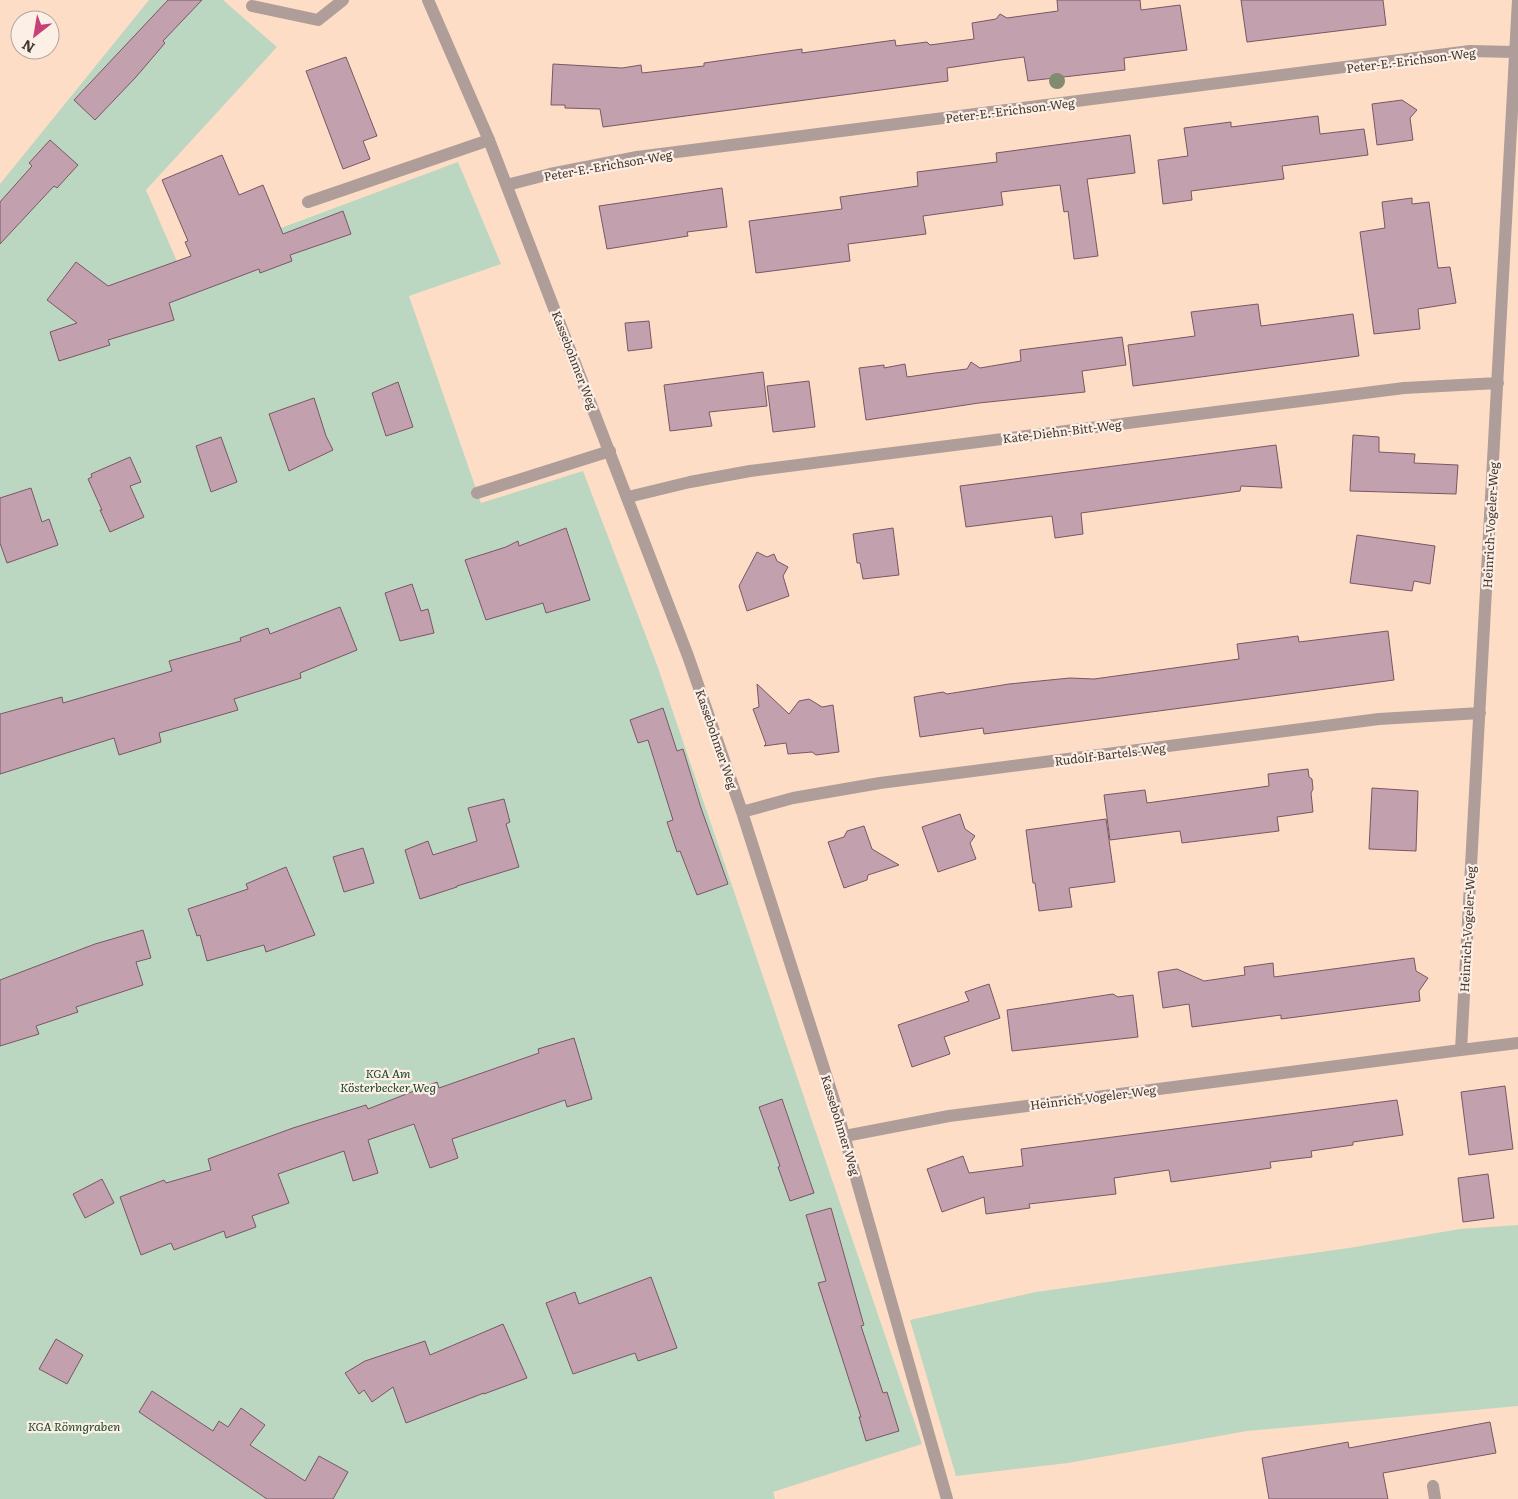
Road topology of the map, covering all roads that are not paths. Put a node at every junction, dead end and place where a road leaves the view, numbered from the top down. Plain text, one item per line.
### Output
1 (343, 0) edge
2 (428, 0) edge
3 (1518, 0) edge
4 (252, 6) dead end
5 (1514, 52) junction
6 (489, 140) junction
7 (507, 186) junction
8 (308, 202) dead end
9 (1498, 383) junction
10 (610, 451) junction
11 (477, 494) dead end
12 (628, 497) junction
13 (1480, 712) junction
14 (742, 812) junction
15 (1518, 1043) edge
16 (1461, 1050) junction
17 (846, 1136) junction
18 (1433, 1486) dead end
19 (947, 1499) edge
20 (1435, 1499) edge

1 - 4 street
2 - 6 street, Kassebohmer Weg
3 - 5 street, Heinrich-Vogeler-Weg
5 - 7 street, Peter-E.-Erichson-Weg
5 - 9 street, Heinrich-Vogeler-Weg
6 - 7 street, Kassebohmer Weg
6 - 8 street
7 - 10 street, Kassebohmer Weg
9 - 12 street, Kate-Diehn-Bitt-Weg
9 - 13 street, Heinrich-Vogeler-Weg
10 - 11 street
10 - 12 street, Kassebohmer Weg
12 - 14 street, Kassebohmer Weg
13 - 14 street, Rudolf-Bartels-Weg
13 - 16 street, Heinrich-Vogeler-Weg
14 - 17 street, Kassebohmer Weg
15 - 16 street, Heinrich-Vogeler-Weg
16 - 17 street, Heinrich-Vogeler-Weg
17 - 19 street, Kassebohmer Weg
18 - 20 street

